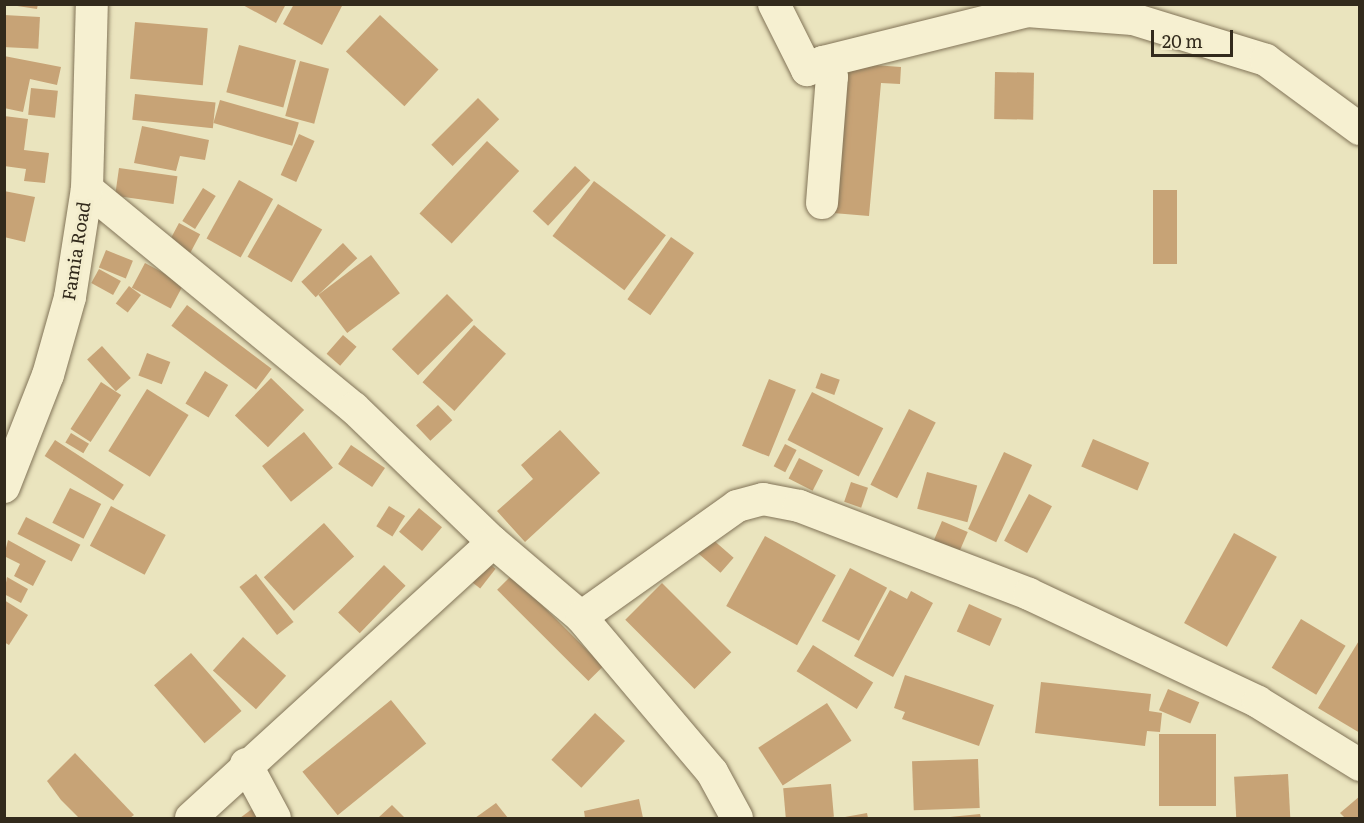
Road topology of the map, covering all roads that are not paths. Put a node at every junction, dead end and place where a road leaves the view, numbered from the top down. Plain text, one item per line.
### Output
1 (92, 4) edge
2 (774, 4) edge
3 (823, 62) junction
4 (1359, 129) edge
5 (87, 189) junction
6 (822, 203) dead end
7 (4, 487) edge
8 (493, 542) junction
9 (581, 617) junction
10 (246, 764) junction
11 (1359, 765) edge
12 (191, 819) edge
13 (275, 819) edge
14 (737, 819) edge

1 - 5 street, Famia Road
2 - 3 street
3 - 4 street
3 - 6 street
5 - 7 street, Famia Road
5 - 8 street
8 - 9 street
8 - 10 street
9 - 11 street
9 - 14 street
10 - 12 street
10 - 13 street

